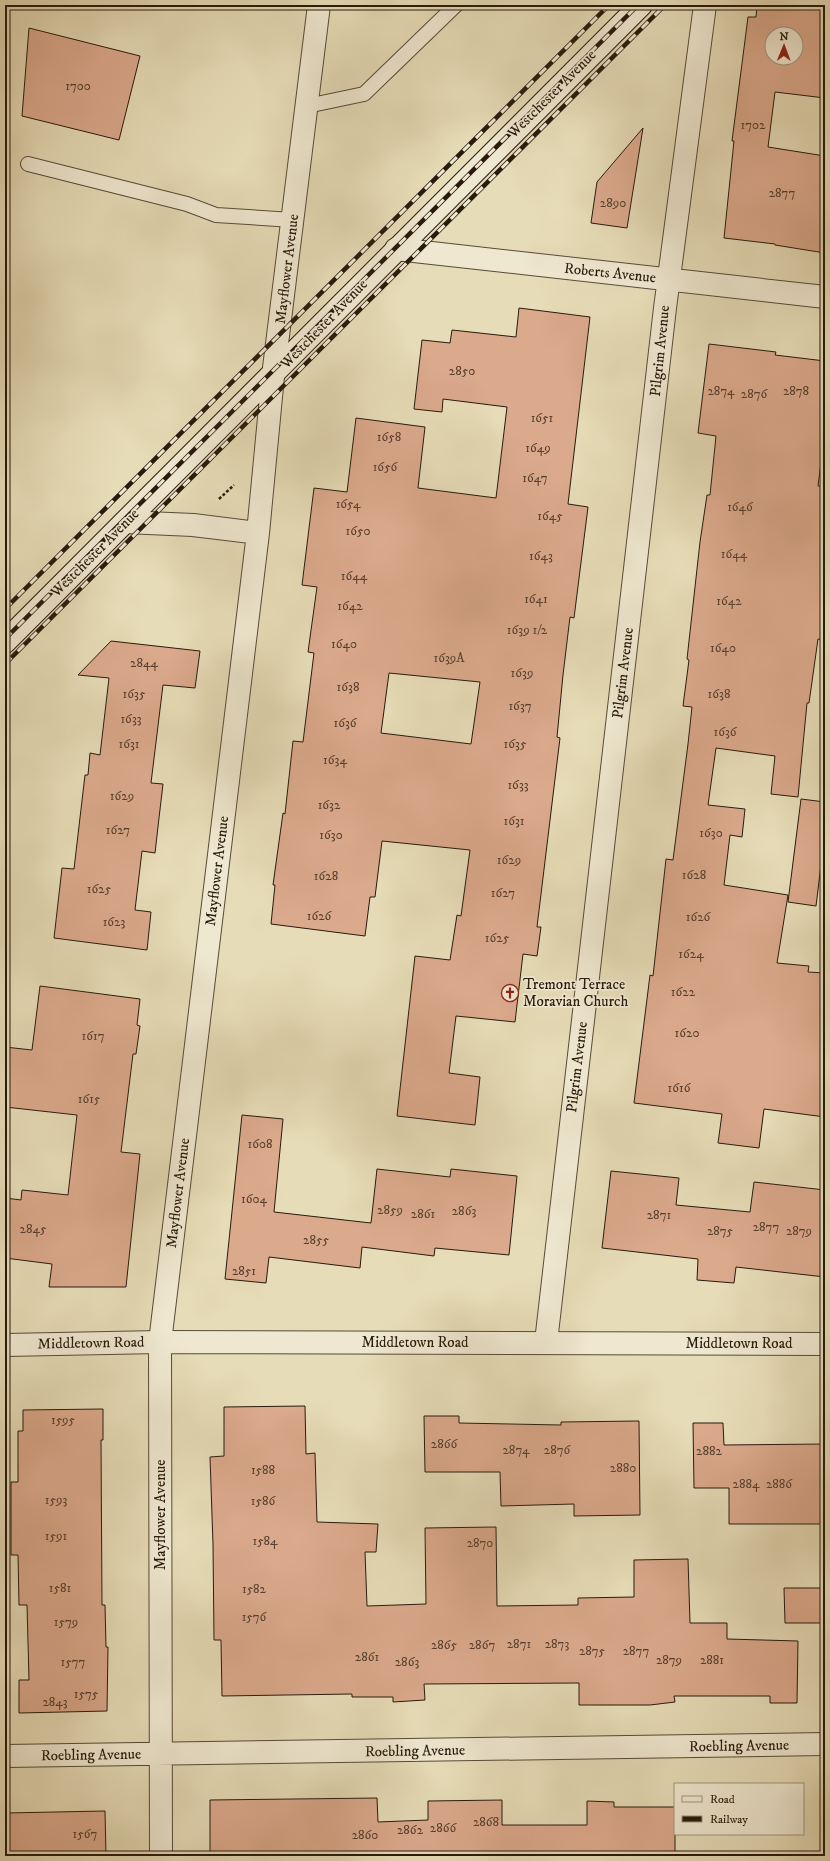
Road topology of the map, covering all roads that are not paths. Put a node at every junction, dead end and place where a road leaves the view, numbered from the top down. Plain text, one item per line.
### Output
1 (319, 5) edge
2 (456, 5) edge
3 (641, 5) edge
4 (705, 5) edge
5 (307, 106) junction
6 (28, 164) dead end
7 (293, 220) junction
8 (396, 250) junction
9 (668, 279) junction
10 (825, 297) edge
11 (273, 376) junction
12 (126, 522) junction
13 (258, 533) junction
14 (5, 642) edge
15 (160, 1342) junction
16 (546, 1342) junction
17 (825, 1344) edge
18 (5, 1345) edge
19 (825, 1744) edge
20 (160, 1754) junction
21 (5, 1756) edge
22 (161, 1856) edge

1 - 5 street, Mayflower Avenue
2 - 5 lane
3 - 8 street, Westchester Avenue
4 - 9 street, Pilgrim Avenue
5 - 7 street, Mayflower Avenue
6 - 7 lane
7 - 11 street, Mayflower Avenue
8 - 9 street, Roberts Avenue
8 - 11 street, Westchester Avenue
9 - 10 street, Roberts Avenue
9 - 16 street, Pilgrim Avenue
11 - 12 street, Westchester Avenue
11 - 13 street, Mayflower Avenue
12 - 13 street
12 - 14 street, Westchester Avenue
13 - 15 street, Mayflower Avenue
15 - 16 street, Middletown Road
15 - 18 street, Middletown Road
15 - 20 street, Mayflower Avenue
16 - 17 street, Middletown Road
19 - 20 street, Roebling Avenue
20 - 21 street, Roebling Avenue
20 - 22 street, Mayflower Avenue

